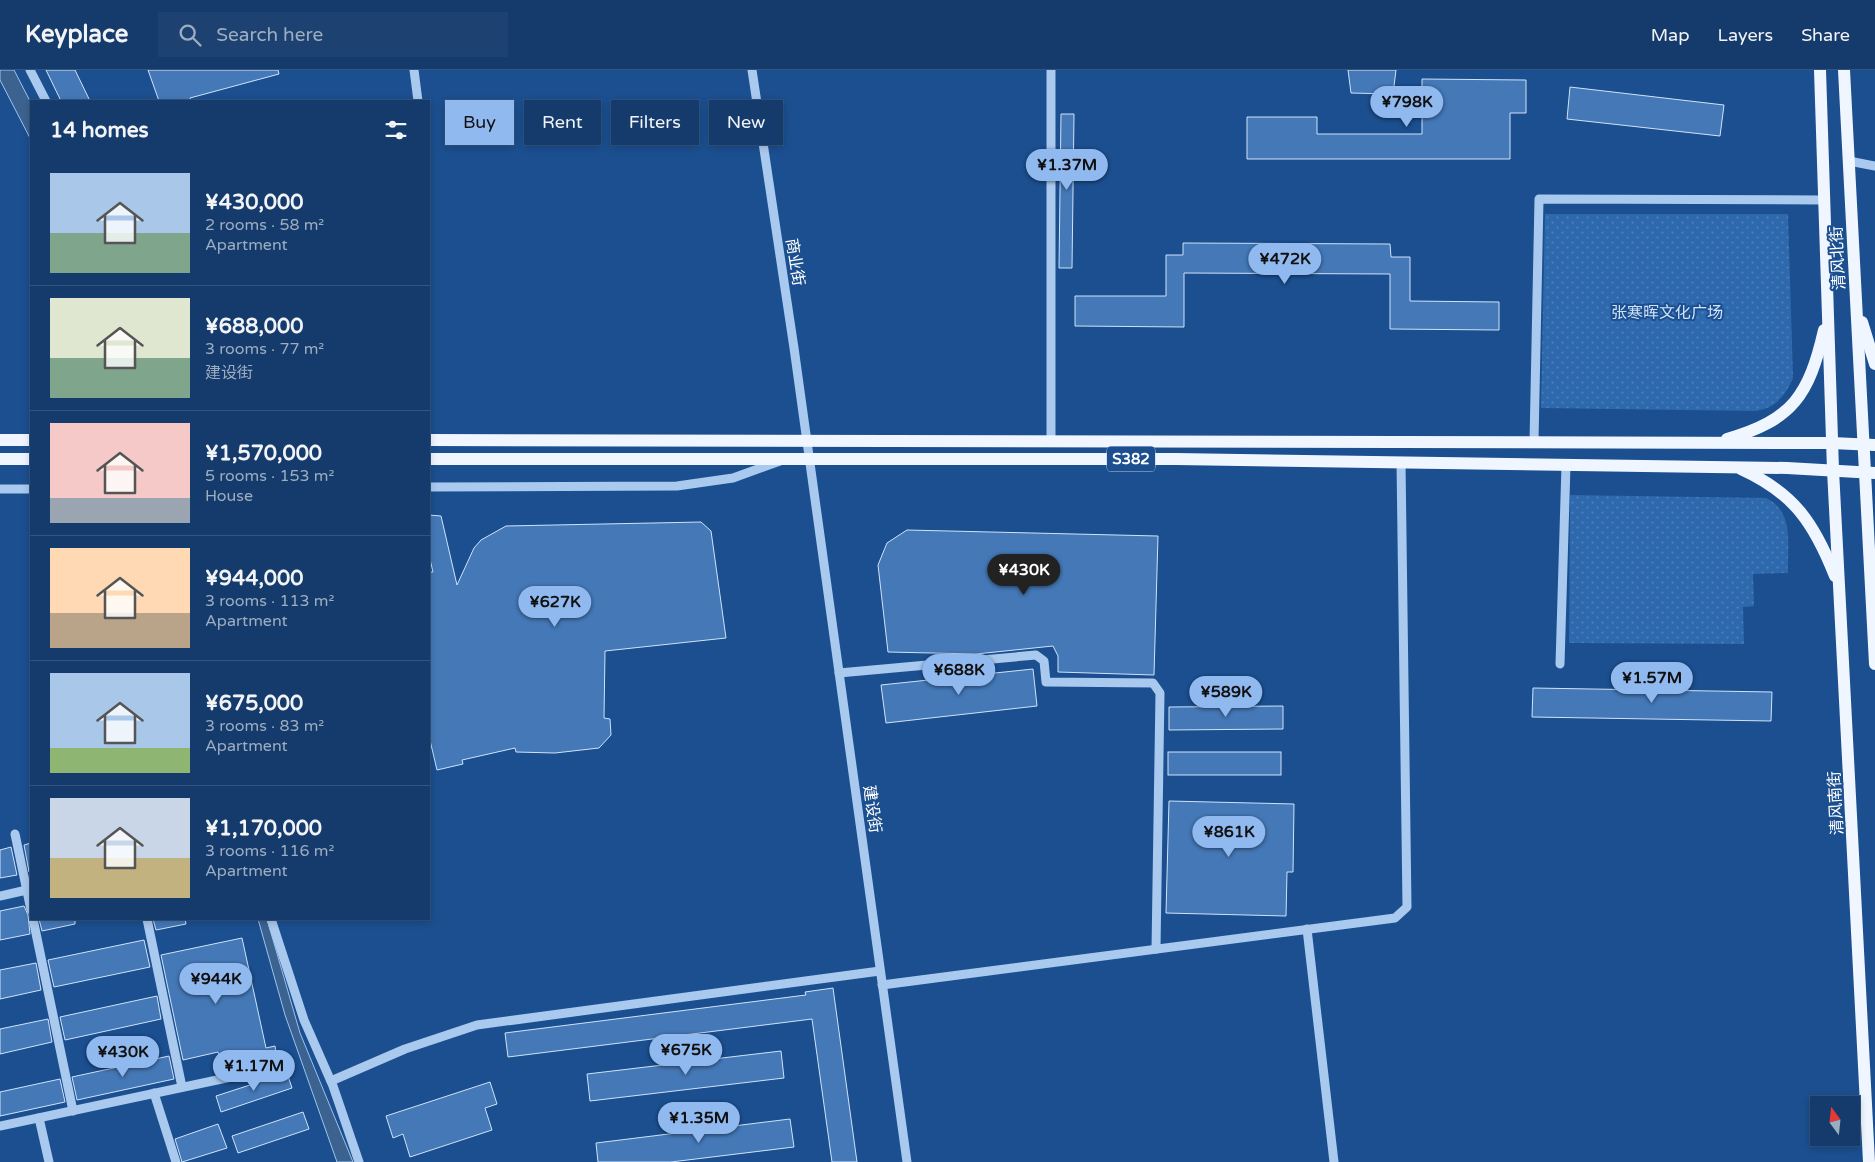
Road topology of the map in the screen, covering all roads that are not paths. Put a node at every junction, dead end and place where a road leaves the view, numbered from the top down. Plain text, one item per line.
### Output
1 (30, 70) edge
2 (414, 70) edge
3 (752, 70) edge
4 (1052, 70) edge
5 (1820, 70) edge
6 (1844, 70) edge
7 (45, 100) edge
8 (418, 100) edge
9 (1849, 161) junction
10 (1875, 166) edge
11 (1824, 200) junction
12 (1856, 307) junction
13 (1828, 313) junction
14 (1875, 364) edge
15 (0, 440) edge
16 (30, 440) edge
17 (430, 440) edge
18 (806, 440) junction
19 (1051, 440) junction
20 (1534, 442) junction
21 (1714, 442) junction
22 (1832, 443) junction
23 (1869, 445) edge
24 (0, 459) edge
25 (30, 459) edge
26 (430, 459) edge
27 (786, 459) junction
28 (809, 459) junction
29 (1401, 462) junction
30 (1566, 464) junction
31 (1736, 467) junction
32 (1833, 470) junction
33 (1870, 472) edge
34 (430, 487) edge
35 (0, 489) edge
36 (30, 489) edge
37 (1875, 552) edge
38 (1870, 572) junction
39 (1839, 586) junction
40 (1560, 664) dead end
41 (1875, 664) edge
42 (839, 673) junction
43 (15, 834) dead end
44 (29, 889) edge
45 (0, 896) edge
46 (33, 920) edge
47 (147, 920) edge
48 (271, 920) edge
49 (1307, 929) junction
50 (1156, 949) junction
51 (880, 971) junction
52 (882, 985) junction
53 (250, 1073) dead end
54 (331, 1081) junction
55 (182, 1087) junction
56 (154, 1093) junction
57 (73, 1111) junction
58 (39, 1118) junction
59 (0, 1126) edge
60 (49, 1162) edge
61 (176, 1162) edge
62 (359, 1162) edge
63 (907, 1162) edge
64 (1334, 1162) edge
65 (1870, 1162) edge

1 - 7 street
2 - 8 street
3 - 18 street, 商业街
4 - 19 street
5 - 11 main road, 清风北街
6 - 9 main road, 清风北街
9 - 10 street
9 - 12 main road, 清风北街
11 - 13 main road, 清风北街
11 - 20 street
12 - 14 main road
12 - 23 main road, 清风北街
13 - 21 main road
13 - 22 main road, 清风北街
15 - 16 main road
17 - 18 main road, S382
18 - 19 main road, S382
18 - 28 street, 商业街
19 - 20 main road, S382
20 - 21 main road, S382
21 - 22 main road, S382
22 - 23 main road, S382
22 - 32 main road, 清风南街
23 - 33 main road
24 - 25 main road
26 - 27 main road, S382
27 - 28 main road, S382
27 - 34 street
28 - 29 main road, S382
28 - 42 street, 建设街
29 - 30 main road, S382
29 - 49 street
30 - 31 main road, S382
30 - 40 street
31 - 32 main road, S382
31 - 39 main road
32 - 33 main road, S382
32 - 39 main road, 清风南街
33 - 38 main road
35 - 36 street
37 - 38 main road
38 - 41 main road
39 - 65 main road, 清风南街
42 - 50 street
42 - 51 street, 建设街
43 - 44 street
44 - 45 street
46 - 57 street
47 - 55 street
48 - 54 street
49 - 50 street
49 - 64 street
50 - 52 street
51 - 52 street, 建设街
51 - 54 street
52 - 63 street, 建设街
53 - 55 street
54 - 62 street
55 - 56 street
56 - 57 street
56 - 61 street
57 - 58 street
58 - 59 street
58 - 60 street

